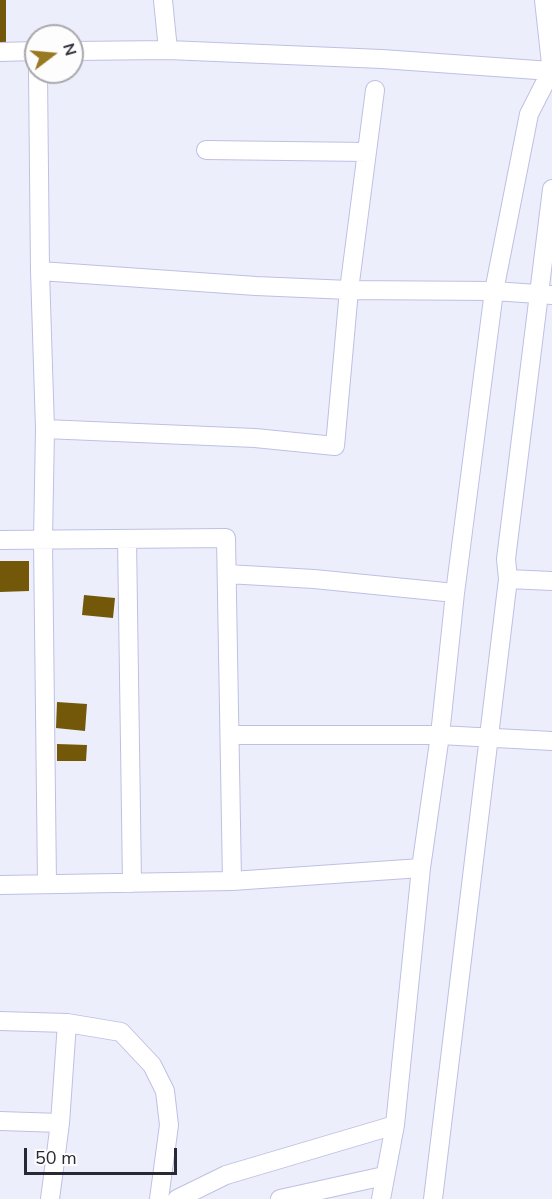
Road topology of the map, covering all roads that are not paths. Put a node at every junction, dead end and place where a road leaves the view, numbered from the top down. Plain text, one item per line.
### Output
1 (162, 0) edge
2 (544, 0) edge
3 (550, 38) edge
4 (168, 50) junction
5 (24, 51) edge
6 (84, 51) edge
7 (0, 52) edge
8 (551, 72) edge
9 (38, 84) edge
10 (375, 90) dead end
11 (206, 150) dead end
12 (367, 152) junction
13 (552, 189) edge
14 (40, 271) junction
15 (349, 290) junction
16 (494, 291) junction
17 (545, 294) edge
18 (45, 429) junction
19 (127, 539) junction
20 (0, 540) edge
21 (43, 540) junction
22 (226, 574) junction
23 (508, 579) junction
24 (552, 581) edge
25 (455, 593) junction
26 (230, 735) junction
27 (440, 735) junction
28 (488, 738) junction
29 (552, 741) edge
30 (421, 868) junction
31 (232, 881) junction
32 (132, 883) junction
33 (47, 884) junction
34 (0, 885) edge
35 (0, 1021) edge
36 (67, 1023) junction
37 (0, 1121) edge
38 (60, 1123) junction
39 (395, 1125) junction
40 (384, 1176) junction
41 (50, 1199) edge
42 (159, 1199) edge
43 (177, 1199) edge
44 (280, 1199) edge
45 (381, 1199) edge
46 (433, 1199) edge

1 - 4 street
2 - 3 street
3 - 8 street
4 - 6 street
4 - 8 street
5 - 7 street
8 - 16 street
9 - 14 street
10 - 12 street
11 - 12 street
12 - 15 street
13 - 17 street
14 - 15 street
14 - 18 street
15 - 16 street
15 - 18 street
16 - 17 street
16 - 25 street
17 - 23 street
18 - 21 street
19 - 21 street
19 - 22 street
19 - 32 street
20 - 21 street
21 - 33 street
22 - 25 street
22 - 26 street
23 - 24 street
23 - 28 street
25 - 27 street
26 - 27 street
26 - 31 street
27 - 28 street
27 - 30 street
28 - 29 street
28 - 46 street
30 - 31 street
30 - 39 street
31 - 32 street
32 - 33 street
33 - 34 street
35 - 36 street
36 - 38 street
36 - 42 street
37 - 38 street
38 - 41 street
39 - 40 street
39 - 43 street
40 - 44 street
40 - 45 street

